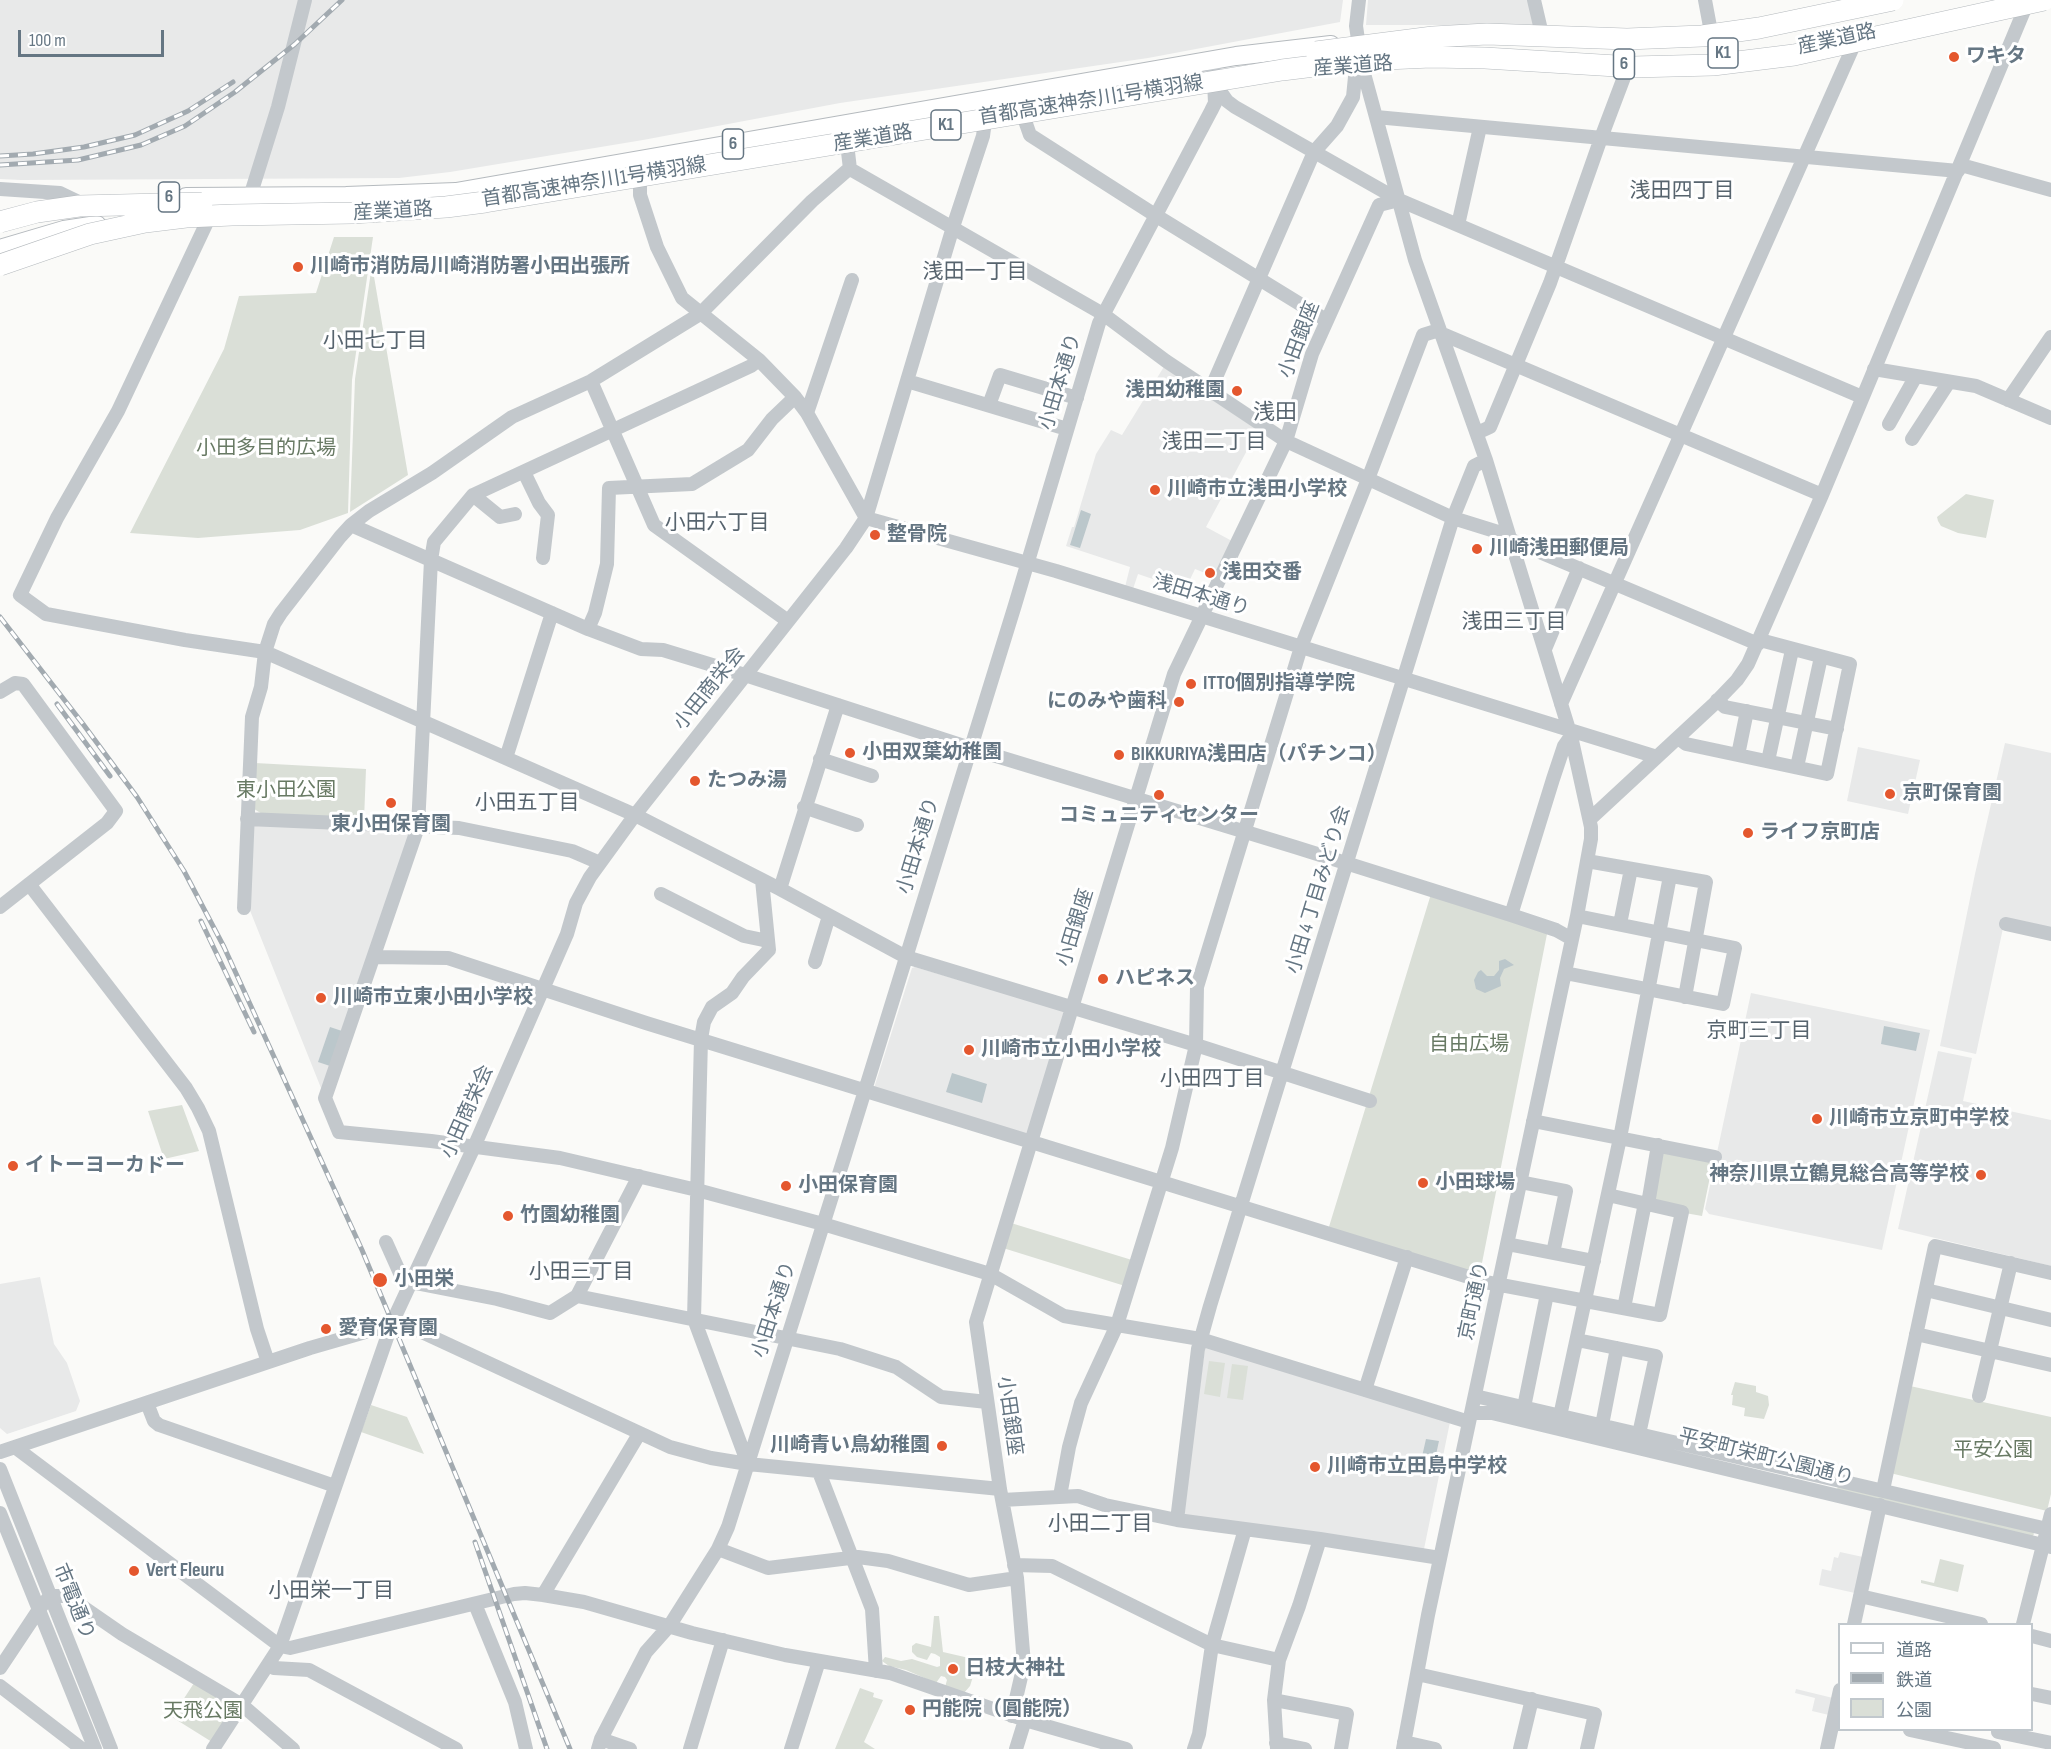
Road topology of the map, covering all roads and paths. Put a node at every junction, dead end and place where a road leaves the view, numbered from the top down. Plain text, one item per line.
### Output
1 (305, 0) edge
2 (1359, 0) edge
3 (1534, 0) edge
4 (1705, 0) edge
5 (1908, 0) edge
6 (2030, 0) edge
7 (2043, 0) edge
8 (1882, 2) edge
9 (2051, 4) edge
10 (1541, 30) junction
11 (1711, 33) junction
12 (1898, 33) junction
13 (1858, 36) junction
14 (1358, 42) junction
15 (1546, 56) dead end
16 (1213, 60) junction
17 (1629, 64) junction
18 (1359, 67) junction
19 (1215, 84) junction
20 (1023, 115) junction
21 (1376, 117) junction
22 (985, 121) junction
23 (1480, 127) junction
24 (846, 136) junction
25 (1601, 138) junction
26 (1314, 152) junction
27 (1804, 157) junction
28 (640, 160) junction
29 (850, 168) junction
30 (1960, 168) junction
31 (640, 180) junction
32 (0, 189) edge
33 (2051, 189) edge
34 (250, 196) junction
35 (1399, 200) junction
36 (89, 207) junction
37 (1155, 215) junction
38 (208, 220) junction
39 (241, 221) junction
40 (0, 222) edge
41 (102, 225) junction
42 (1458, 225) junction
43 (953, 227) junction
44 (0, 231) edge
45 (0, 249) edge
46 (0, 265) edge
47 (1555, 266) junction
48 (1258, 279) junction
49 (852, 280) dead end
50 (700, 314) junction
51 (1103, 314) junction
52 (1326, 320) junction
53 (1440, 332) junction
54 (2051, 337) edge
55 (1724, 338) junction
56 (759, 360) junction
57 (1516, 365) junction
58 (1874, 369) junction
59 (1916, 376) junction
60 (591, 381) junction
61 (907, 381) junction
62 (1949, 382) junction
63 (1210, 391) junction
64 (795, 397) junction
65 (1862, 397) junction
66 (1077, 398) junction
67 (2008, 400) junction
68 (989, 405) junction
69 (807, 413) junction
70 (2051, 418) edge
71 (1889, 424) dead end
72 (1067, 429) junction
73 (613, 430) junction
74 (1477, 433) junction
75 (1681, 435) junction
76 (1912, 439) dead end
77 (1286, 441) junction
78 (1486, 460) junction
79 (524, 472) junction
80 (1368, 479) junction
81 (637, 488) junction
82 (473, 495) junction
83 (1822, 495) junction
84 (515, 514) dead end
85 (866, 518) junction
86 (1454, 518) junction
87 (351, 525) junction
88 (1510, 539) junction
89 (543, 558) dead end
90 (431, 560) junction
91 (1026, 564) junction
92 (1579, 568) junction
93 (1615, 583) junction
94 (552, 613) junction
95 (1201, 616) junction
96 (788, 621) junction
97 (588, 629) junction
98 (1759, 642) junction
99 (1301, 647) junction
100 (1545, 649) junction
101 (1792, 650) junction
102 (265, 652) junction
103 (1821, 657) junction
104 (745, 675) junction
105 (1404, 678) junction
106 (0, 692) edge
107 (1718, 700) junction
108 (1561, 704) junction
109 (838, 705) junction
110 (1747, 711) junction
111 (1776, 717) junction
112 (1807, 722) junction
113 (424, 724) junction
114 (1837, 729) junction
115 (1570, 732) junction
116 (1678, 738) junction
117 (970, 748) junction
118 (1738, 755) junction
119 (1657, 757) junction
120 (506, 758) junction
121 (820, 759) junction
122 (1768, 761) junction
123 (1797, 767) junction
124 (872, 776) dead end
125 (1136, 798) junction
126 (804, 807) junction
127 (635, 815) junction
128 (247, 819) junction
129 (1590, 819) junction
130 (857, 825) dead end
131 (418, 827) junction
132 (1244, 832) junction
133 (1587, 861) junction
134 (600, 863) junction
135 (1347, 864) junction
136 (1631, 869) junction
137 (1670, 876) junction
138 (762, 880) junction
139 (28, 884) junction
140 (780, 889) junction
141 (661, 894) dead end
142 (0, 907) edge
143 (244, 908) dead end
144 (1511, 915) junction
145 (829, 916) junction
146 (1577, 916) junction
147 (1620, 924) junction
148 (2006, 924) dead end
149 (1659, 932) junction
150 (2051, 934) edge
151 (1572, 939) junction
152 (1696, 940) junction
153 (768, 941) junction
154 (374, 957) junction
155 (906, 957) junction
156 (815, 963) dead end
157 (1565, 973) junction
158 (543, 990) junction
159 (1648, 991) junction
160 (1685, 997) junction
161 (1072, 1007) junction
162 (701, 1039) junction
163 (1196, 1045) junction
164 (1283, 1072) junction
165 (865, 1091) junction
166 (1371, 1101) dead end
167 (1533, 1121) junction
168 (1620, 1138) junction
169 (1032, 1141) junction
170 (1658, 1145) junction
171 (474, 1147) junction
172 (1714, 1157) dead end
173 (639, 1176) junction
174 (1162, 1181) junction
175 (1520, 1182) junction
176 (697, 1190) junction
177 (1608, 1195) junction
178 (1646, 1204) junction
179 (1240, 1207) junction
180 (824, 1224) junction
181 (386, 1242) dead end
182 (1507, 1244) junction
183 (1553, 1253) junction
184 (1407, 1257) junction
185 (1594, 1261) junction
186 (2011, 1263) junction
187 (2051, 1273) edge
188 (990, 1274) junction
189 (1498, 1285) junction
190 (407, 1289) junction
191 (1926, 1290) junction
192 (1547, 1294) junction
193 (577, 1296) junction
194 (1586, 1301) junction
195 (1624, 1308) junction
196 (2000, 1308) junction
197 (694, 1319) junction
198 (2051, 1320) edge
199 (399, 1324) junction
200 (1117, 1324) junction
201 (1916, 1334) junction
202 (787, 1337) junction
203 (1200, 1339) junction
204 (1577, 1340) junction
205 (1617, 1348) junction
206 (1990, 1351) junction
207 (268, 1362) junction
208 (2051, 1365) edge
209 (1365, 1390) junction
210 (1475, 1395) junction
211 (1979, 1396) dead end
212 (987, 1402) junction
213 (147, 1403) junction
214 (1524, 1407) junction
215 (1560, 1416) junction
216 (1470, 1418) junction
217 (1602, 1425) junction
218 (639, 1434) junction
219 (1639, 1434) junction
220 (16, 1448) junction
221 (0, 1452) edge
222 (748, 1464) junction
223 (0, 1469) edge
224 (819, 1472) junction
225 (335, 1486) junction
226 (1883, 1490) junction
227 (1001, 1495) junction
228 (1060, 1496) junction
229 (1880, 1505) junction
230 (0, 1513) edge
231 (2051, 1514) edge
232 (1177, 1520) junction
233 (1245, 1529) junction
234 (2049, 1529) edge
235 (1320, 1539) junction
236 (2046, 1545) edge
237 (718, 1549) junction
238 (852, 1558) junction
239 (1440, 1558) junction
240 (1016, 1572) junction
241 (543, 1594) junction
242 (50, 1596) junction
243 (1860, 1596) junction
244 (475, 1604) junction
245 (40, 1608) junction
246 (1854, 1623) edge
247 (1978, 1623) edge
248 (2023, 1623) edge
249 (670, 1625) junction
250 (2033, 1636) edge
251 (723, 1640) junction
252 (2051, 1641) edge
253 (1212, 1645) junction
254 (280, 1646) junction
255 (1279, 1660) junction
256 (819, 1661) junction
257 (269, 1665) junction
258 (0, 1668) edge
259 (876, 1671) junction
260 (1417, 1674) junction
261 (0, 1686) edge
262 (2033, 1694) edge
263 (2051, 1698) edge
264 (1532, 1699) junction
265 (1274, 1700) junction
266 (242, 1705) junction
267 (1837, 1713) edge
268 (1018, 1718) junction
269 (1914, 1731) edge
270 (1998, 1731) edge
271 (2051, 1743) edge
272 (599, 1744) edge
273 (1276, 1746) edge
274 (1403, 1746) edge
275 (82, 1749) edge
276 (95, 1749) edge
277 (111, 1749) edge
278 (213, 1749) edge
279 (293, 1749) edge
280 (456, 1749) edge
281 (526, 1749) edge
282 (630, 1749) edge
283 (690, 1749) edge
284 (791, 1749) edge
285 (1016, 1749) edge
286 (1126, 1749) edge
287 (1194, 1749) edge
288 (1305, 1749) edge
289 (1341, 1749) edge
290 (1435, 1749) edge
291 (1520, 1749) edge
292 (1587, 1749) edge
293 (1827, 1749) edge
294 (1994, 1749) edge

1 - 34 street
2 - 14 street
3 - 10 street
4 - 11 street
5 - 8 main road, 産業道路 / 6
6 - 13 main road, 産業道路 / 6
6 - 30 street
7 - 9 street
7 - 12 highway, 首都高速神奈川1号横羽線 / K1, bridge
8 - 11 main road, 産業道路 / 6
8 - 40 highway, 首都高速神奈川1号横羽線 / K1, bridge
10 - 11 main road, 産業道路 / 6
10 - 14 main road, 産業道路 / 6
12 - 15 highway, K1, bridge
12 - 46 highway, 首都高速神奈川1号横羽線 / K1, bridge
13 - 17 main road, 産業道路 / 6
13 - 27 street
14 - 16 main road, 産業道路 / 6
14 - 18 street
16 - 19 street, 小田本通り
16 - 28 main road, 産業道路 / 6
17 - 18 main road, 産業道路 / 6
17 - 25 street
18 - 19 main road, 産業道路 / 6
18 - 21 street, 京町通り
18 - 26 street
19 - 20 main road, 産業道路 / 6
19 - 26 street
19 - 37 street, 小田本通り
20 - 22 main road, 産業道路 / 6
20 - 37 street
21 - 23 street
21 - 35 street, 京町通り
22 - 24 main road, 産業道路 / 6
22 - 43 street, 小田商栄会
23 - 25 street
23 - 42 street
24 - 29 street
24 - 31 main road, 産業道路 / 6
25 - 27 street
25 - 47 street
26 - 35 street
26 - 48 street
27 - 30 street
27 - 55 street
28 - 31 street
28 - 34 main road, 産業道路 / 6
29 - 43 street
29 - 50 street
30 - 33 street
30 - 58 street
31 - 39 main road, 産業道路 / 6
31 - 50 street
32 - 36 street
34 - 36 main road, 産業道路 / 6
34 - 39 street
35 - 42 street
35 - 52 street, 小田銀座
35 - 53 street, 京町通り
36 - 41 street
36 - 44 main road, 産業道路 / 6
37 - 48 street
37 - 51 street, 小田本通り
38 - 39 main road, 産業道路 / 6
38 - 41 main road, 産業道路 / 6
38 - 102 street
41 - 45 main road, 産業道路 / 6
42 - 47 street
43 - 51 street
43 - 61 street, 小田商栄会
47 - 55 street
47 - 57 street
48 - 52 street
48 - 63 street
49 - 69 street
50 - 56 street
50 - 60 street
51 - 63 street
51 - 66 street, 小田本通り
52 - 77 street, 小田銀座
53 - 57 street
53 - 74 street, 京町通り
53 - 80 street
54 - 67 street
55 - 65 street
55 - 75 street
56 - 64 street
56 - 73 street
57 - 74 street
57 - 75 street
58 - 59 street
58 - 65 street
59 - 62 street
59 - 71 street
60 - 73 street
60 - 87 street
61 - 68 street
61 - 85 street, 小田商栄会
62 - 67 street
62 - 76 street
63 - 77 street
64 - 69 street
64 - 81 street
65 - 83 street
66 - 68 street
66 - 72 street, 小田本通り
67 - 70 street
68 - 72 street
69 - 85 street
72 - 91 street, 小田本通り
73 - 79 street
73 - 81 street
74 - 78 street, 京町通り
75 - 83 street
75 - 93 street
77 - 80 street
77 - 95 street, 小田銀座
78 - 86 street, 小田 4 丁目みどり会
78 - 88 street, 京町通り
79 - 82 street
79 - 89 street
80 - 86 street
80 - 99 street
81 - 96 street
81 - 97 street
82 - 84 street
82 - 90 street
83 - 98 street
85 - 91 street, 浅田本通り
85 - 96 street, 小田商栄会
86 - 88 street
86 - 105 street, 小田 4 丁目みどり会
87 - 90 street
87 - 102 street
88 - 92 street
88 - 100 street, 京町通り
90 - 94 street
90 - 113 street
91 - 95 street, 浅田本通り
91 - 117 street, 小田本通り
92 - 93 street
92 - 100 street
93 - 98 street
93 - 108 street
94 - 97 street
94 - 120 street
95 - 99 street, 浅田本通り
95 - 125 street, 小田銀座
96 - 104 street, 小田商栄会
97 - 104 street
98 - 101 street
98 - 107 street
99 - 105 street, 浅田本通り
99 - 132 street
100 - 108 street, 京町通り
101 - 103 street
101 - 111 street
102 - 113 street
102 - 128 street
103 - 112 street
103 - 114 street
104 - 109 street
104 - 127 street, 小田商栄会
105 - 115 street, 浅田本通り
105 - 135 street, 小田 4 丁目みどり会
106 - 139 street
107 - 110 street
107 - 116 street
108 - 115 street, 京町通り
109 - 117 street
109 - 121 street
110 - 111 street
110 - 118 street
111 - 112 street
111 - 122 street
112 - 114 street
112 - 123 street
113 - 120 street
113 - 131 street
114 - 123 street
115 - 119 street, 浅田本通り
115 - 129 street, 京町通り
115 - 144 street
116 - 118 street
116 - 119 street
117 - 125 street
117 - 155 street, 小田本通り
118 - 122 street
119 - 129 street
120 - 127 street
121 - 124 street
121 - 126 street
122 - 123 street
125 - 132 street
125 - 161 street, 小田銀座
126 - 130 street
126 - 140 street
127 - 134 street, 小田商栄会
127 - 138 street
128 - 131 street
128 - 143 street
129 - 133 street, 京町通り
131 - 134 street
131 - 154 street
132 - 135 street
132 - 163 street
133 - 136 street
133 - 146 street, 京町通り
134 - 158 street, 小田商栄会
135 - 144 street
135 - 164 street, 小田 4 丁目みどり会
136 - 137 street
136 - 147 street
137 - 149 street
137 - 152 street
138 - 140 street
138 - 153 street
139 - 142 street
139 - 207 street
140 - 145 street
141 - 153 street
144 - 151 street
145 - 155 street
145 - 156 street
146 - 147 street
146 - 151 street, 京町通り
147 - 149 street
148 - 150 street
149 - 152 street
149 - 159 street
151 - 157 street, 京町通り
152 - 160 street
152 - 160 street
153 - 162 street
154 - 158 street
154 - 171 street, 平安町栄町公園通り
155 - 161 street
155 - 165 street, 小田本通り
157 - 159 street
157 - 167 street, 京町通り
158 - 162 street
158 - 171 street, 小田商栄会
159 - 160 street
159 - 168 street
161 - 163 street
161 - 169 street, 小田銀座
162 - 165 street
162 - 176 street
163 - 164 street
163 - 174 street
164 - 166 street
164 - 179 street, 小田 4 丁目みどり会
165 - 169 street
165 - 180 street, 小田本通り
167 - 168 street
167 - 175 street, 京町通り
168 - 170 street
168 - 177 street
169 - 174 street
169 - 188 street, 小田銀座
170 - 172 street
170 - 178 street
171 - 173 street, 平安町栄町公園通り
171 - 190 street, 小田商栄会
173 - 176 street, 平安町栄町公園通り
173 - 193 street
174 - 179 street
174 - 200 street
175 - 182 street, 京町通り
175 - 183 street
176 - 180 street, 平安町栄町公園通り
176 - 197 street
177 - 178 street
177 - 185 street
178 - 195 street
178 - 195 street
179 - 184 street
179 - 203 street, 小田 4 丁目みどり会
180 - 188 street, 平安町栄町公園通り
180 - 202 street, 小田本通り
181 - 190 street
182 - 183 street
182 - 189 street, 京町通り
183 - 185 street
184 - 189 street
184 - 209 street
185 - 194 street
186 - 187 street
186 - 191 street
186 - 196 street
188 - 200 street, 平安町栄町公園通り
188 - 212 street, 小田銀座
189 - 192 street
189 - 210 street, 京町通り
190 - 193 street
190 - 199 street, 小田商栄会
191 - 196 street
191 - 201 street
192 - 194 street
192 - 214 street
193 - 197 street
194 - 195 street
194 - 204 street
196 - 198 street
196 - 206 street
197 - 202 street
197 - 222 street
199 - 207 street
199 - 218 street
199 - 225 street, 小田商栄会
200 - 203 street, 平安町栄町公園通り
200 - 228 street
201 - 206 street
201 - 226 street
202 - 212 street
202 - 222 street, 小田本通り
203 - 209 street, 平安町栄町公園通り
203 - 232 street, 小田 4 丁目みどり会
204 - 205 street
204 - 215 street
205 - 217 street
205 - 219 street
206 - 208 street
206 - 211 street
207 - 213 street
209 - 216 street, 平安町栄町公園通り
210 - 214 street, 平安町栄町公園通り
210 - 216 street, 京町通り
212 - 227 street, 小田銀座
213 - 220 street
213 - 225 street
214 - 215 street, 平安町栄町公園通り
215 - 217 street, 平安町栄町公園通り
216 - 229 street, 平安町栄町公園通り
216 - 239 street, 京町通り
217 - 219 street, 平安町栄町公園通り
218 - 222 street
218 - 241 street
219 - 226 street, 平安町栄町公園通り
220 - 221 street
220 - 254 street
222 - 224 street
222 - 237 street, 小田本通り
223 - 242 street, 市電通り
224 - 227 street
224 - 238 street
225 - 254 street, 小田商栄会
226 - 234 street, 平安町栄町公園通り
227 - 228 street
227 - 240 street, 小田銀座
228 - 232 street
229 - 236 street, 平安町栄町公園通り
229 - 243 street
230 - 245 street, 市電通り
231 - 234 street
232 - 233 street
233 - 235 street
233 - 253 street
234 - 236 street
235 - 239 street
235 - 255 street
236 - 248 street
237 - 238 street
237 - 249 street, 小田本通り
238 - 240 street
238 - 259 street
239 - 260 street, 京町通り
240 - 253 street
240 - 268 street, 小田銀座
241 - 244 street
241 - 249 street
242 - 245 street
242 - 266 street
242 - 277 street, 市電通り
243 - 246 street
243 - 247 street
244 - 254 street
244 - 281 street
245 - 258 street
245 - 276 street, 市電通り
249 - 251 street
249 - 272 street, 小田本通り
250 - 252 street
251 - 256 street
251 - 283 street
253 - 255 street
253 - 287 street
254 - 257 street, 小田商栄会
255 - 265 street
256 - 259 street
256 - 284 street
257 - 266 street, 小田商栄会
257 - 280 street
259 - 268 street
260 - 264 street
260 - 274 street, 京町通り
261 - 275 street
262 - 263 street
264 - 291 street
264 - 292 street
265 - 273 street
265 - 289 street
266 - 278 street, 小田商栄会
266 - 279 street
267 - 293 street
268 - 285 street, 小田銀座
268 - 286 street
269 - 294 street
270 - 271 street
270 - 294 street
272 - 282 street
273 - 288 street
274 - 290 street

